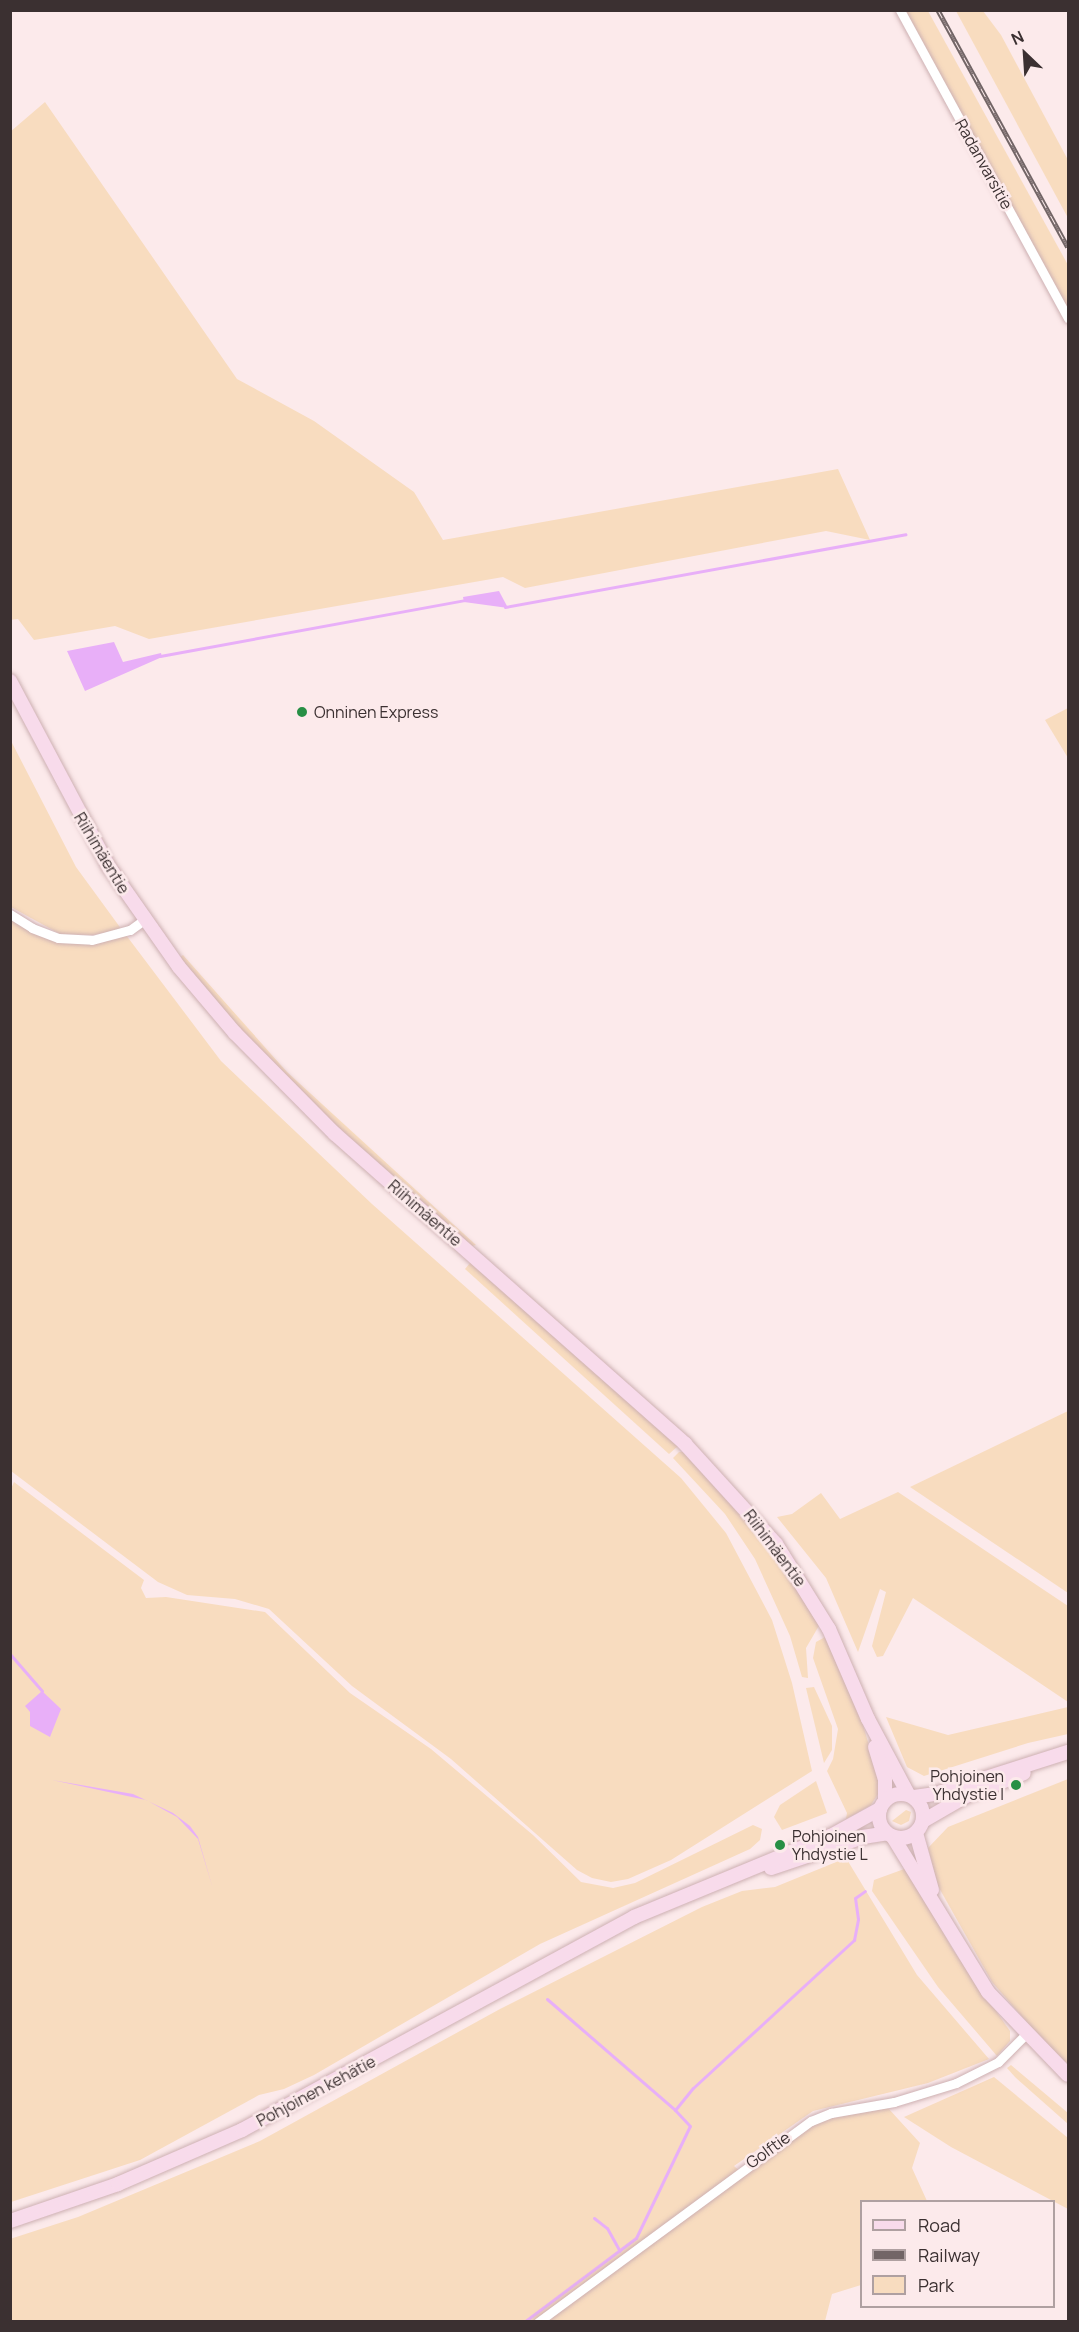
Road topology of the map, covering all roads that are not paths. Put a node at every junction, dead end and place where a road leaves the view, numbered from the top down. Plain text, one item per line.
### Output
1 (900, 10) edge
2 (1068, 318) edge
3 (10, 681) edge
4 (10, 914) edge
5 (144, 920) junction
6 (868, 1719) junction
7 (1068, 1752) edge
8 (1068, 1759) edge
9 (911, 1796) junction
10 (882, 1804) junction
11 (919, 1827) junction
12 (890, 1835) junction
13 (936, 1906) junction
14 (608, 1933) junction
15 (1025, 2035) junction
16 (1068, 2075) edge
17 (10, 2221) edge
18 (538, 2322) edge

1 - 2 street, Radanvarsitie
3 - 5 main road, Riihimäentie
4 - 5 street
5 - 6 main road, Riihimäentie
6 - 9 main road, Riihimäentie
6 - 10 main road, Riihimäentie
7 - 9 main road
8 - 11 main road
9 - 10 main road
9 - 11 main road
10 - 12 main road
10 - 14 main road, Pohjoinen kehätie
11 - 12 main road
11 - 13 main road
12 - 13 main road
12 - 14 main road, Pohjoinen kehätie
13 - 15 main road
14 - 17 main road, Pohjoinen kehätie
15 - 16 main road
15 - 18 street, Golftie

